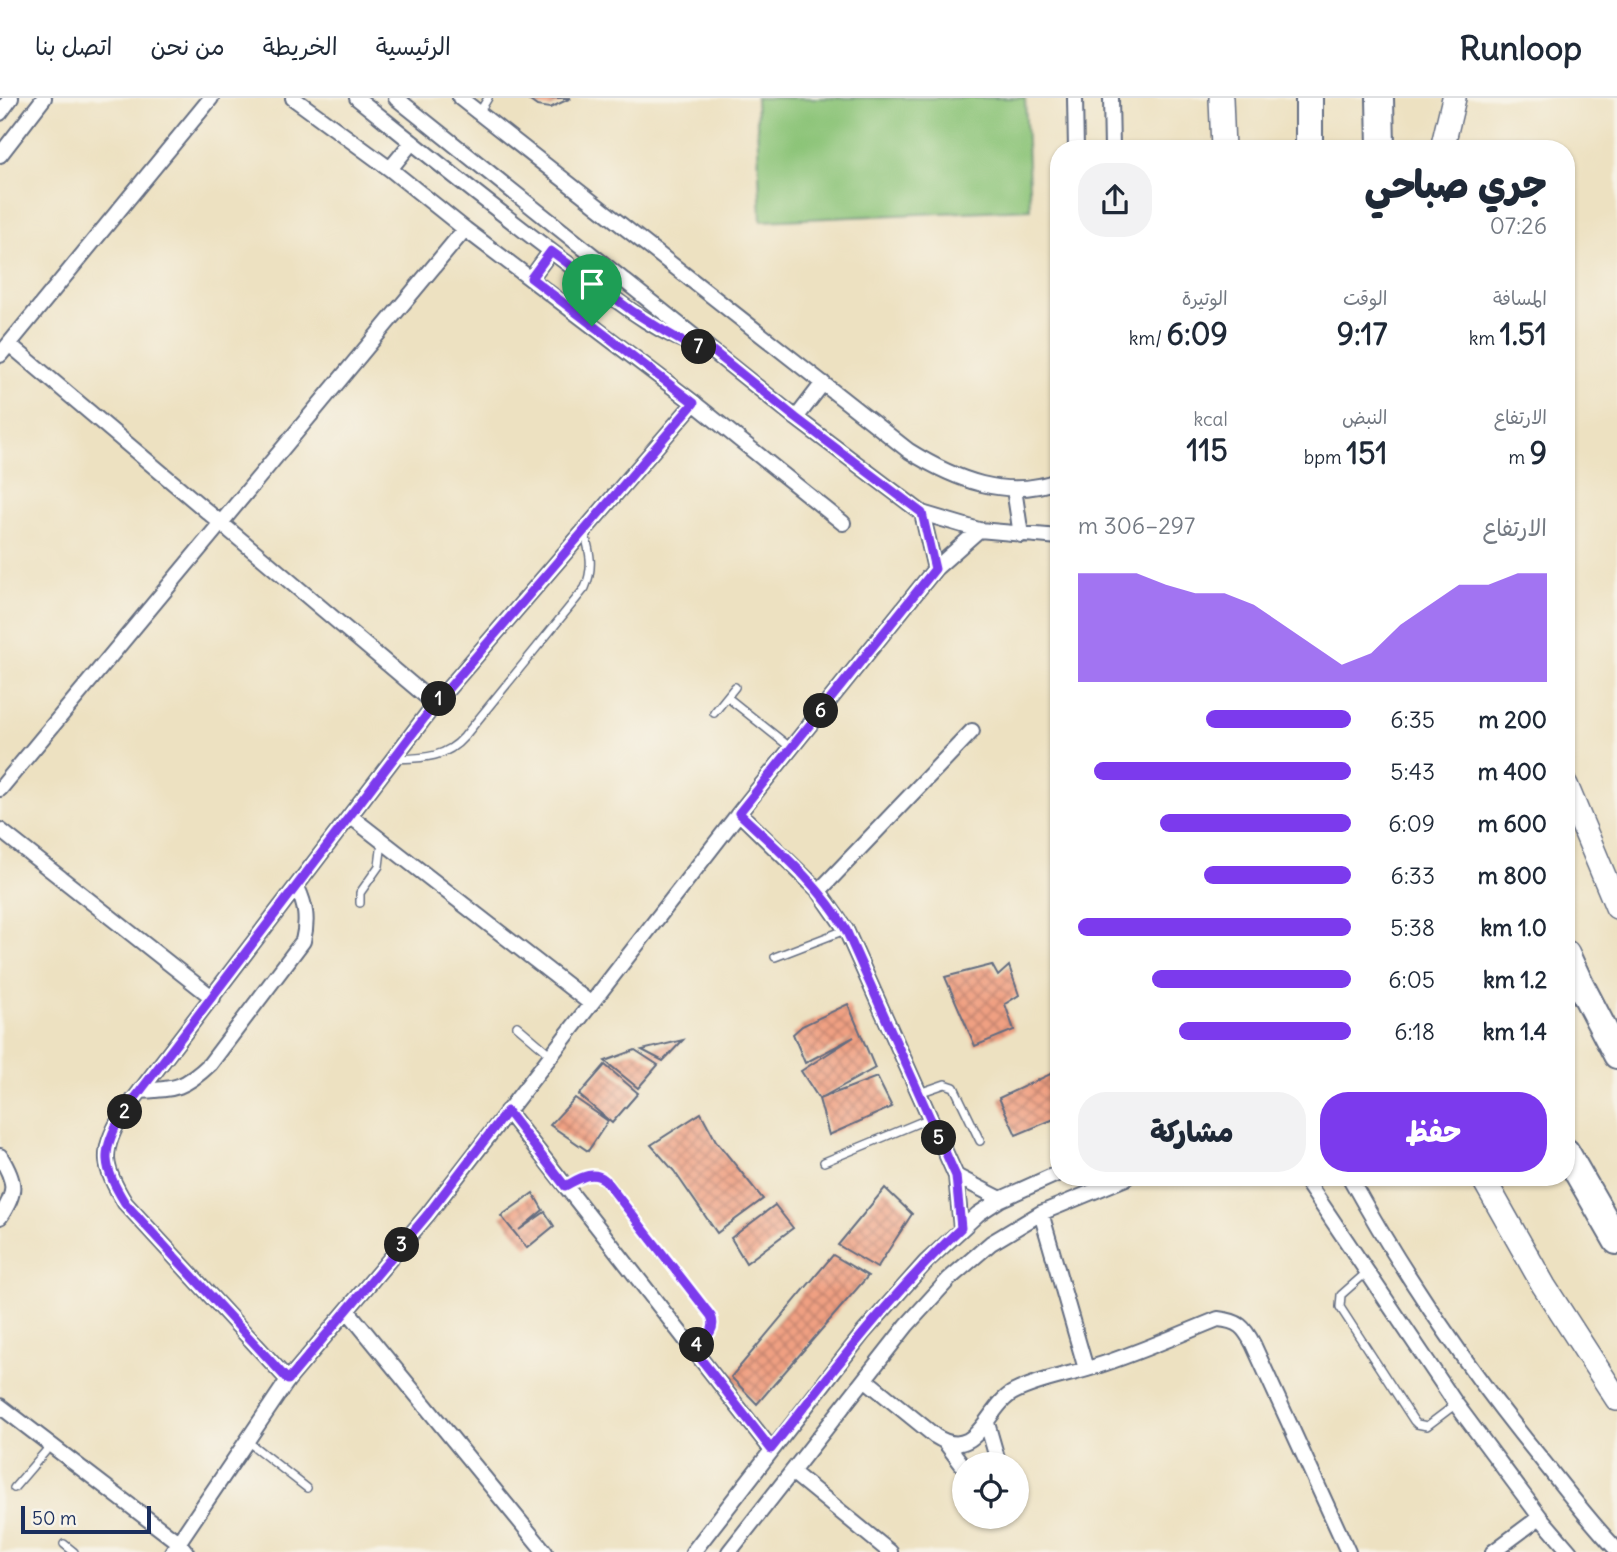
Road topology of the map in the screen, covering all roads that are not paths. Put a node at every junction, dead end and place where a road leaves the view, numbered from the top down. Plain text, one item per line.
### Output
1 (11, 98) edge
2 (44, 98) edge
3 (211, 98) edge
4 (293, 98) edge
5 (357, 98) edge
6 (396, 98) edge
7 (460, 98) edge
8 (488, 98) edge
9 (1075, 98) edge
10 (1111, 98) edge
11 (1221, 98) edge
12 (1309, 98) edge
13 (1380, 98) edge
14 (1437, 98) edge
15 (1454, 98) edge
16 (0, 113) edge
17 (479, 113) junction
18 (1076, 140) edge
19 (1112, 140) edge
20 (1223, 140) edge
21 (1309, 140) edge
22 (1381, 140) edge
23 (1439, 140) edge
24 (1442, 140) edge
25 (412, 142) junction
26 (0, 155) edge
27 (390, 169) junction
28 (465, 229) junction
29 (551, 251) junction
30 (531, 278) junction
31 (5, 349) edge
32 (713, 351) junction
33 (823, 383) junction
34 (694, 403) junction
35 (796, 418) junction
36 (1050, 483) edge
37 (1014, 489) junction
38 (922, 513) junction
39 (843, 523) dead end
40 (222, 524) junction
41 (979, 530) junction
42 (584, 531) junction
43 (1021, 535) junction
44 (1050, 537) edge
45 (935, 569) junction
46 (735, 687) dead end
47 (727, 698) junction
48 (435, 704) junction
49 (714, 713) dead end
50 (972, 731) dead end
51 (791, 748) junction
52 (393, 759) junction
53 (0, 789) edge
54 (1575, 807) edge
55 (739, 813) junction
56 (350, 817) junction
57 (0, 830) edge
58 (382, 841) junction
59 (297, 887) junction
60 (819, 891) junction
61 (360, 903) dead end
62 (1617, 907) edge
63 (846, 930) junction
64 (775, 957) dead end
65 (1575, 973) edge
66 (213, 999) junction
67 (590, 1003) junction
68 (517, 1026) dead end
69 (551, 1055) junction
70 (1617, 1055) edge
71 (141, 1091) junction
72 (919, 1093) junction
73 (507, 1111) junction
74 (930, 1118) junction
75 (980, 1141) dead end
76 (0, 1156) edge
77 (824, 1162) dead end
78 (1575, 1168) edge
79 (956, 1176) junction
80 (1050, 1177) edge
81 (565, 1186) junction
82 (1107, 1186) edge
83 (1309, 1186) edge
84 (1355, 1186) edge
85 (1488, 1186) edge
86 (1001, 1199) junction
87 (1041, 1213) junction
88 (0, 1217) edge
89 (961, 1228) junction
90 (1617, 1241) edge
91 (1367, 1272) junction
92 (347, 1310) junction
93 (693, 1349) junction
94 (1086, 1369) junction
95 (288, 1380) junction
96 (866, 1380) junction
97 (1617, 1399) edge
98 (1456, 1404) junction
99 (0, 1406) edge
100 (987, 1423) junction
101 (247, 1441) junction
102 (945, 1442) junction
103 (51, 1445) junction
104 (771, 1449) junction
105 (953, 1452) edge
106 (995, 1452) edge
107 (792, 1472) junction
108 (14, 1488) dead end
109 (307, 1488) dead end
110 (1540, 1517) junction
111 (64, 1544) dead end
112 (179, 1549) edge
113 (1617, 1549) edge
114 (698, 1550) edge
115 (74, 1552) edge
116 (545, 1552) edge
117 (729, 1552) edge
118 (890, 1552) edge
119 (1348, 1552) edge
120 (1493, 1552) edge
121 (1570, 1552) edge

1 - 16 street
2 - 26 street
3 - 31 street
4 - 27 street
5 - 25 street
6 - 32 street
7 - 17 street
8 - 17 lane
9 - 18 street
10 - 19 street
11 - 20 main road
12 - 21 highway
13 - 22 highway
14 - 23 main road
15 - 24 main road
17 - 33 street
25 - 27 street
25 - 29 street
27 - 28 street
28 - 30 street
28 - 40 street
29 - 30 street
29 - 32 street
30 - 34 street
31 - 40 street
32 - 35 street
33 - 35 street
33 - 37 street
34 - 39 street
34 - 42 street
35 - 38 street
36 - 37 street
37 - 43 street
38 - 41 street
38 - 45 street
40 - 48 street
40 - 53 street
41 - 43 street
41 - 45 street
42 - 48 street
42 - 52 lane
43 - 44 street
45 - 51 street
46 - 47 lane
47 - 49 lane
47 - 51 lane
48 - 52 street
50 - 60 street
51 - 55 street
52 - 56 street
54 - 62 main road
55 - 60 street
55 - 67 street
56 - 58 street
56 - 59 street
57 - 66 street
58 - 61 lane
58 - 67 street
59 - 66 street
59 - 71 street
60 - 63 street
63 - 64 lane
63 - 72 street
65 - 70 highway
66 - 71 street
67 - 69 street
68 - 69 lane
69 - 73 street
71 - 95 street
72 - 74 street
72 - 75 lane
73 - 81 street
73 - 92 street
74 - 77 lane
74 - 79 street
76 - 88 street
78 - 90 highway
79 - 86 street
79 - 89 street
80 - 86 street
81 - 93 street
81 - 93 lane
82 - 87 street
83 - 91 street
84 - 113 street
85 - 97 main road
86 - 89 street
87 - 94 street
87 - 96 street
89 - 104 street
91 - 98 street
91 - 98 lane
92 - 95 street
92 - 116 street
93 - 104 street
94 - 100 street
94 - 119 street
95 - 101 street
96 - 102 street
96 - 107 street
98 - 110 street
99 - 103 street
100 - 102 street
100 - 106 street
101 - 109 lane
101 - 112 street
102 - 105 street
103 - 108 lane
103 - 112 street
104 - 114 street
107 - 117 street
107 - 118 street
110 - 120 street
110 - 121 street
111 - 115 lane

